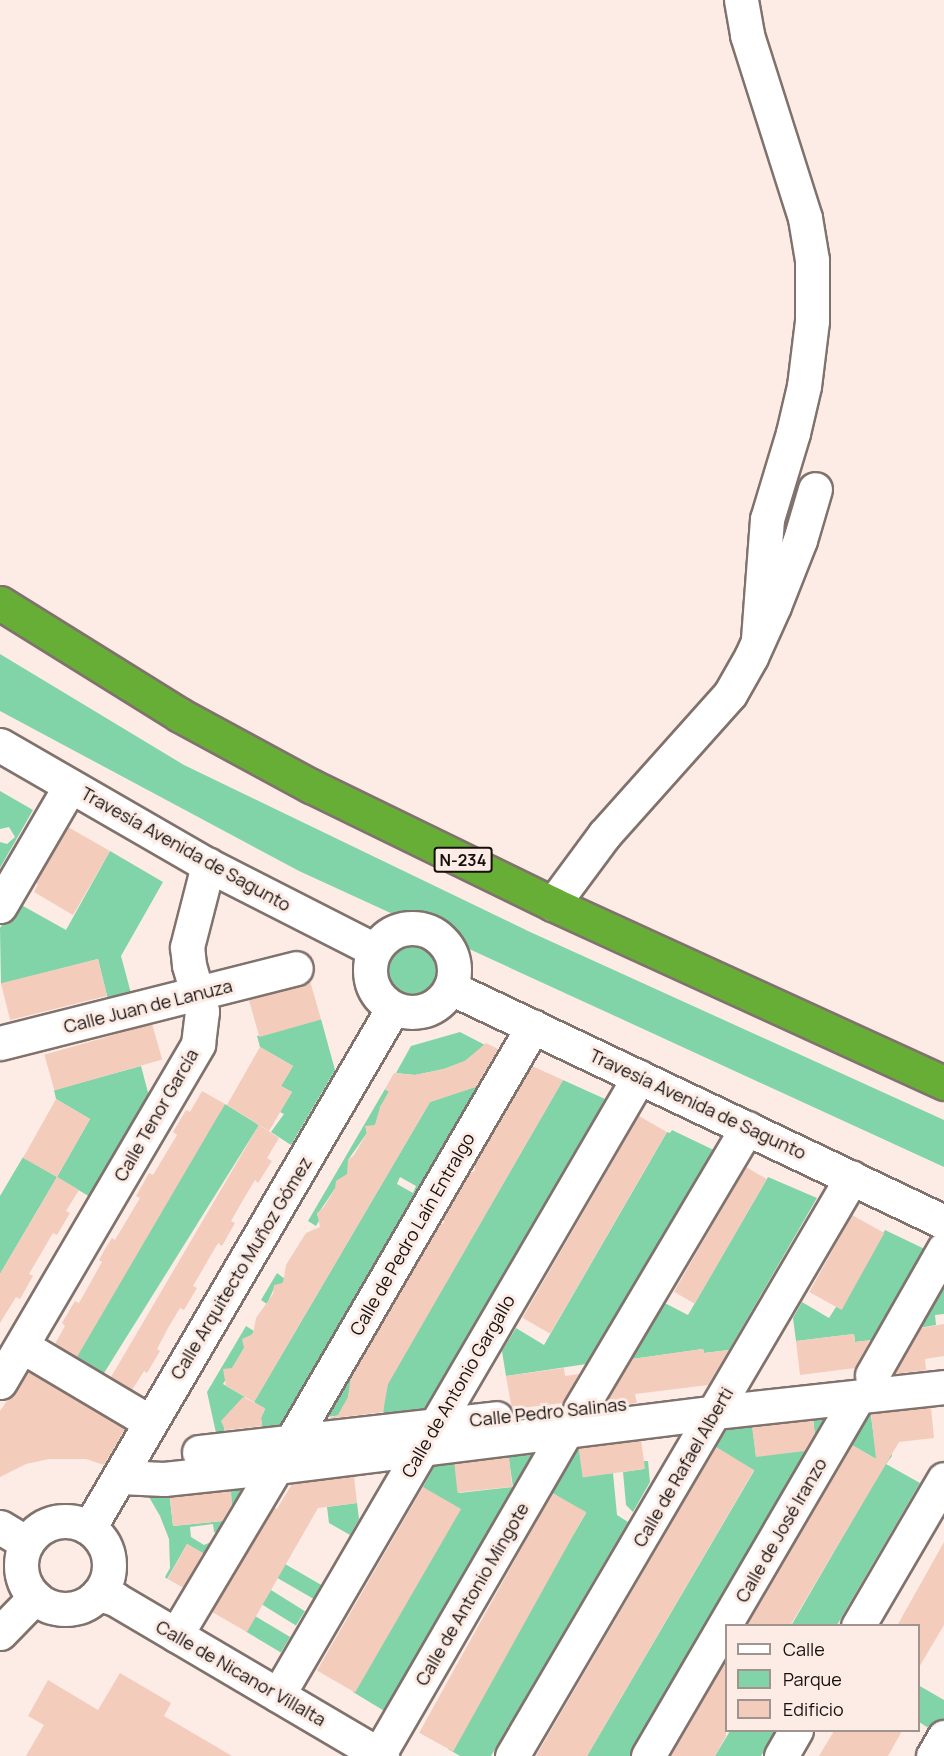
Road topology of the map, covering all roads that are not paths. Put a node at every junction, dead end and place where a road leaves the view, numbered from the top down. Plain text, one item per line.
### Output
1 (741, 0) edge
2 (815, 489) dead end
3 (0, 603) edge
4 (758, 640) junction
5 (0, 745) edge
6 (70, 786) junction
7 (208, 865) junction
8 (553, 904) junction
9 (0, 906) edge
10 (375, 950) junction
11 (296, 968) dead end
12 (451, 988) junction
13 (198, 994) junction
14 (393, 1008) junction
15 (533, 1026) junction
16 (0, 1043) edge
17 (639, 1077) junction
18 (944, 1083) edge
19 (747, 1128) junction
20 (852, 1177) junction
21 (944, 1222) edge
22 (944, 1249) edge
23 (22, 1346) junction
24 (944, 1366) edge
25 (0, 1382) edge
26 (865, 1386) junction
27 (944, 1387) edge
28 (721, 1403) junction
29 (573, 1421) junction
30 (150, 1422) junction
31 (428, 1437) junction
32 (283, 1455) junction
33 (119, 1476) junction
34 (944, 1479) edge
35 (89, 1528) junction
36 (14, 1535) edge
37 (98, 1594) junction
38 (35, 1598) junction
39 (725, 1624) edge
40 (859, 1624) edge
41 (725, 1625) edge
42 (0, 1633) edge
43 (177, 1635) junction
44 (278, 1695) junction
45 (795, 1732) edge
46 (944, 1737) edge
47 (380, 1755) edge
48 (512, 1756) edge
49 (648, 1756) edge
50 (781, 1756) edge
51 (933, 1756) edge

1 - 4 street
2 - 4 street
3 - 8 highway, N-234
4 - 8 street
5 - 6 street, Travesía Avenida de Sagunto
6 - 7 street, Travesía Avenida de Sagunto
6 - 9 street
7 - 10 street, Travesía Avenida de Sagunto
7 - 13 street, Calle Tenor García
8 - 18 highway, N-234
10 - 12 street
10 - 14 street
11 - 13 street, Calle Juan de Lanuza
12 - 14 street
12 - 15 street, Travesía Avenida de Sagunto
13 - 16 street, Calle Juan de Lanuza
13 - 23 street, Calle Tenor García
14 - 30 street, Calle Arquitecto Muñoz Gómez
15 - 17 street, Travesía Avenida de Sagunto
15 - 32 street, Calle de Pedro Laín Entralgo
17 - 19 street, Travesía Avenida de Sagunto
17 - 31 street, Calle de Antonio Gargallo
19 - 20 street, Travesía Avenida de Sagunto
19 - 29 street, Calle de Antonio Mingote
20 - 21 street, Travesía Avenida de Sagunto
20 - 28 street, Calle de Rafael Alberti
22 - 26 street, Calle de José Iranzo
23 - 25 street, Calle Tenor García
23 - 30 street
24 - 26 street, Calle Pedro Salinas
26 - 27 street, Calle Pedro Salinas
26 - 28 street, Calle Pedro Salinas
26 - 39 street, Calle de José Iranzo
28 - 29 street, Calle Pedro Salinas
28 - 48 street, Calle de Rafael Alberti
29 - 31 street, Calle Pedro Salinas
29 - 47 street, Calle de Antonio Mingote
30 - 33 street, Calle Arquitecto Muñoz Gómez
31 - 32 street, Calle Pedro Salinas
31 - 44 street, Calle de Antonio Gargallo
32 - 33 street, Calle Pedro Salinas
32 - 43 street, Calle de Pedro Laín Entralgo
33 - 35 street, Calle Arquitecto Muñoz Gómez
34 - 40 street
35 - 36 street
35 - 37 street
36 - 38 street
37 - 38 street
37 - 43 street, Calle de Nicanor Villalta
38 - 42 street
41 - 49 street, Calle de José Iranzo
43 - 44 street, Calle de Nicanor Villalta
44 - 47 street, Calle de Nicanor Villalta
45 - 50 street
46 - 51 street

